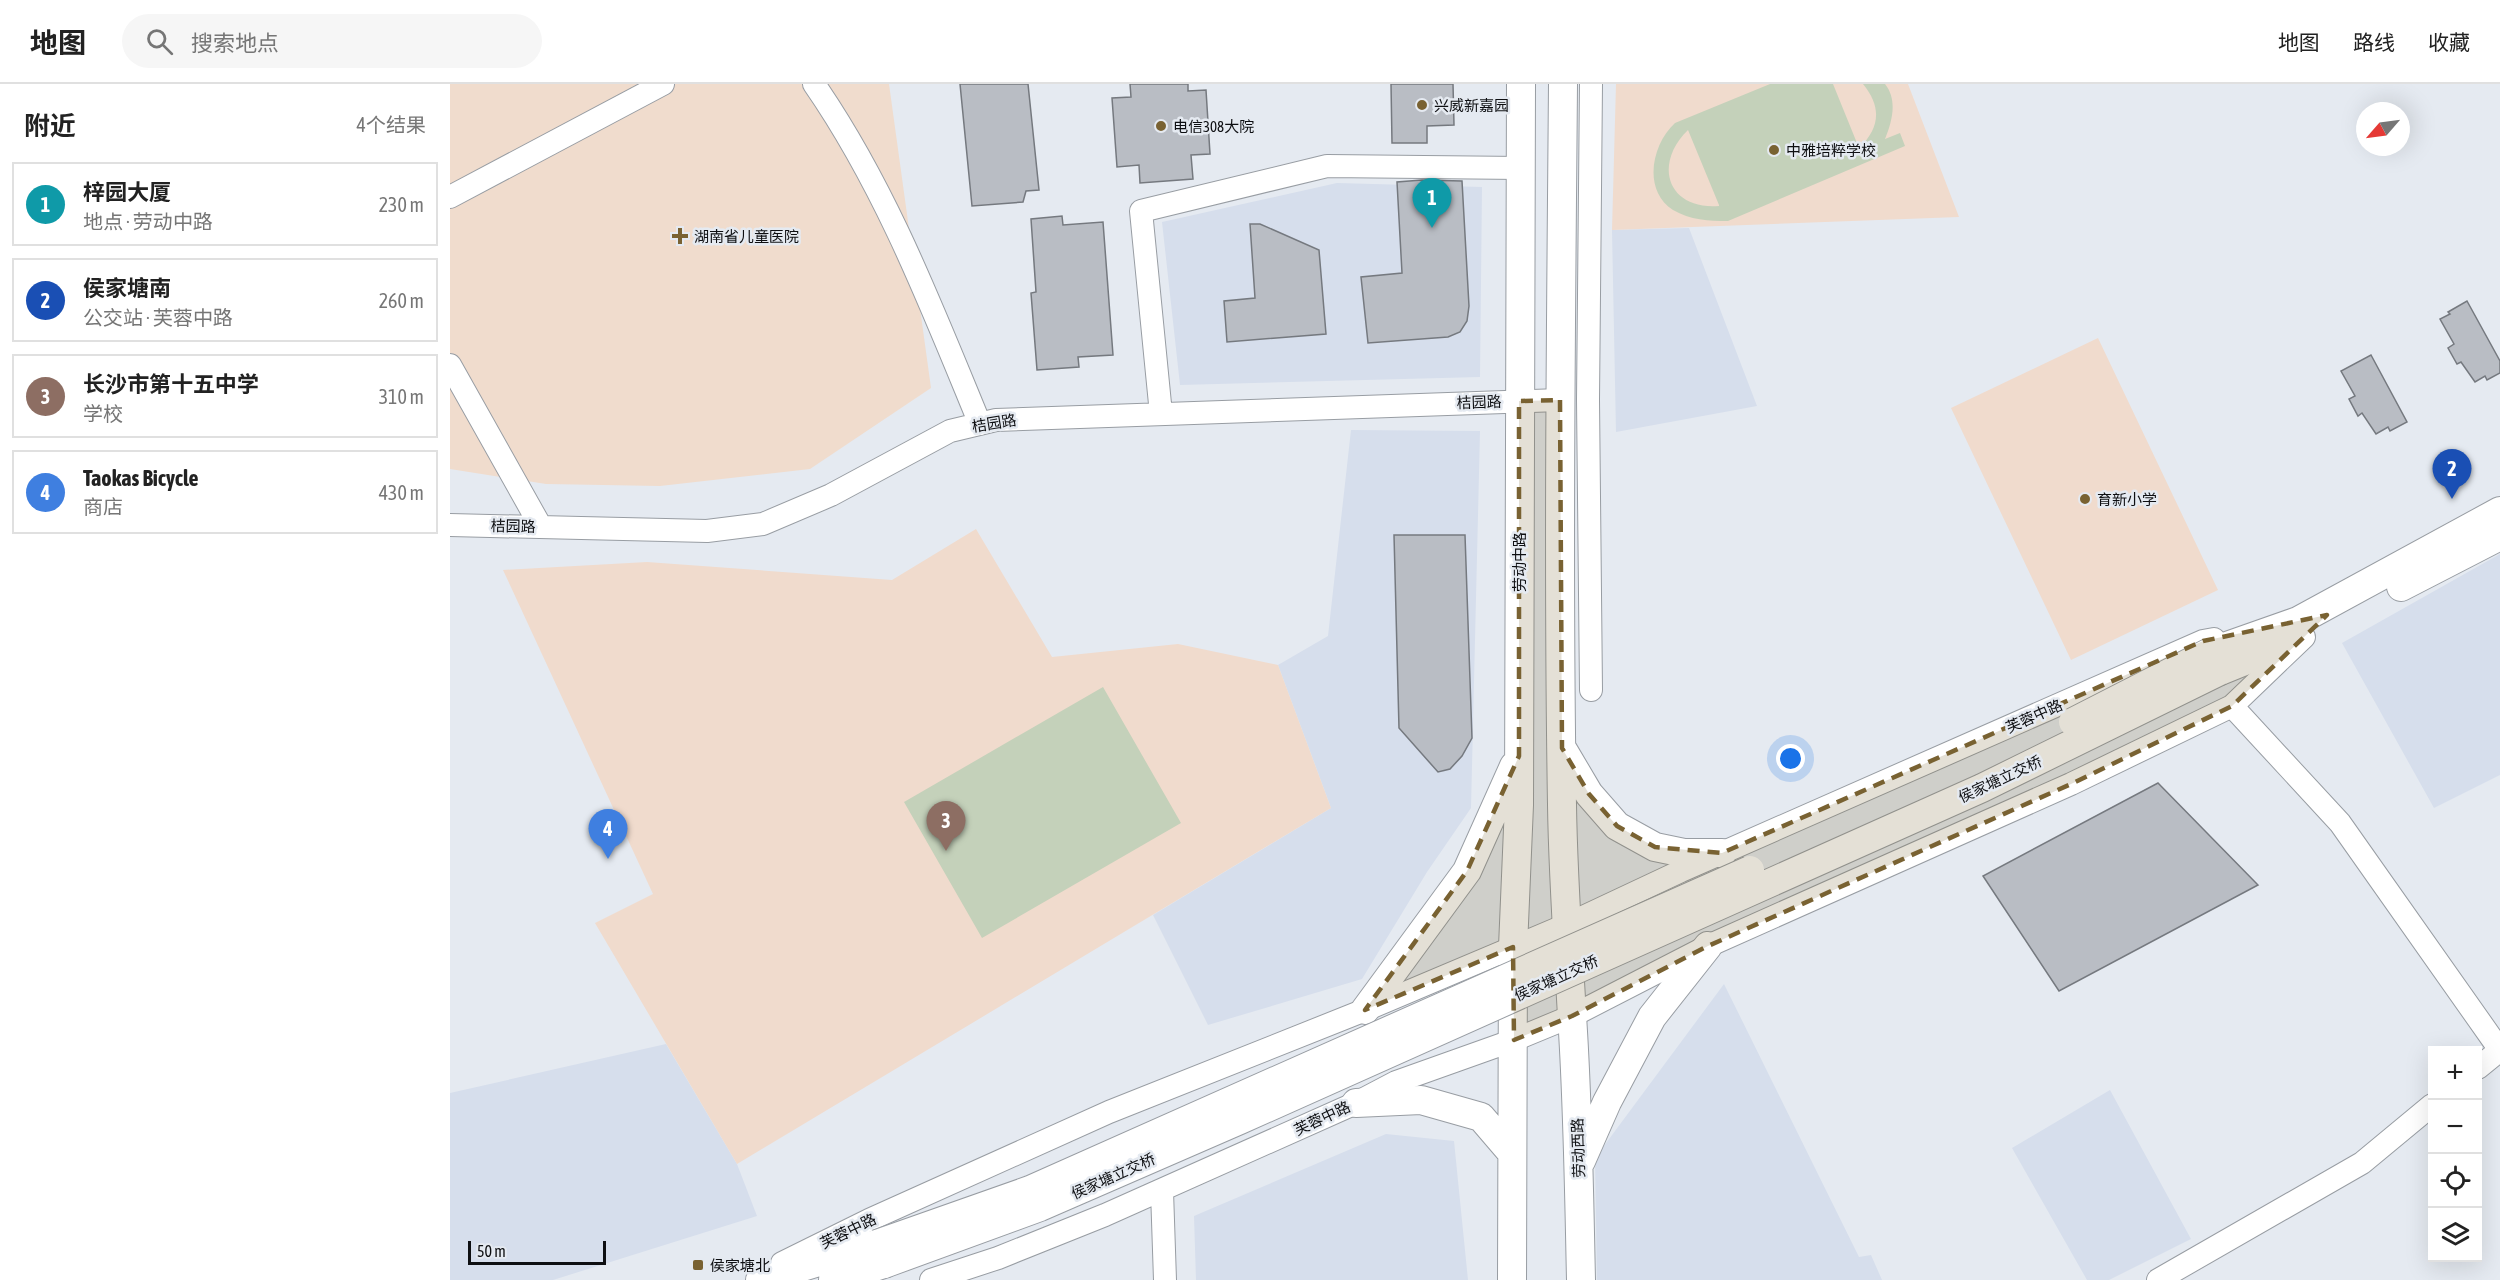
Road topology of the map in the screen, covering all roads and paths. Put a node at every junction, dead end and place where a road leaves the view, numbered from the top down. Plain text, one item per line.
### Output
1 (663, 84) edge
2 (814, 84) edge
3 (1521, 84) edge
4 (1563, 84) edge
5 (1591, 84) edge
6 (1521, 168) junction
7 (450, 197) edge
8 (450, 365) edge
9 (1560, 400) junction
10 (1519, 401) junction
11 (1161, 414) junction
12 (980, 424) junction
13 (2500, 511) edge
14 (450, 525) edge
15 (541, 527) junction
16 (2500, 536) edge
17 (2301, 629) junction
18 (1591, 690) dead end
19 (2232, 706) junction
20 (1562, 748) junction
21 (1519, 756) junction
22 (1722, 854) junction
23 (1566, 925) junction
24 (1708, 946) junction
25 (1513, 947) junction
26 (1365, 1010) junction
27 (1572, 1016) junction
28 (1514, 1041) junction
29 (2500, 1050) edge
30 (2482, 1065) edge
31 (1356, 1103) junction
32 (2428, 1109) edge
33 (1512, 1152) junction
34 (1578, 1166) junction
35 (1162, 1191) junction
36 (880, 1254) junction
37 (748, 1280) edge
38 (760, 1280) edge
39 (833, 1280) edge
40 (934, 1280) edge
41 (1165, 1280) edge
42 (1512, 1280) edge
43 (1581, 1280) edge
44 (2158, 1280) edge

1 - 7 street
2 - 12 street
3 - 6 main road, 劳动中路
4 - 9 main road
5 - 18 street
6 - 10 main road, 劳动中路
6 - 11 street
8 - 15 street
9 - 10 street, 桔园路
9 - 20 main road
10 - 11 street, 桔园路
10 - 21 main road, 劳动中路
11 - 12 street, 桔园路
12 - 15 street, 桔园路
13 - 17 main road, 芙蓉中路
14 - 15 street, 桔园路
16 - 17 main road, 芙蓉中路
17 - 19 street, 芙蓉中路
17 - 22 street, 芙蓉中路
17 - 36 main road, 侯家塘立交桥, bridge
19 - 24 street, 芙蓉中路
19 - 29 street
20 - 22 main road
20 - 23 main road
21 - 25 main road, 劳动中路
21 - 26 main road
22 - 23 street, 芙蓉中路
23 - 25 street, 芙蓉中路
23 - 27 main road
24 - 27 street, 芙蓉中路
24 - 34 main road
25 - 26 street, 芙蓉中路
25 - 28 main road, 劳动中路
26 - 37 street, 芙蓉中路
27 - 28 street, 芙蓉中路
27 - 34 main road, 劳动西路
28 - 31 street, 芙蓉中路
28 - 33 main road
29 - 30 street
31 - 33 main road
31 - 35 street, 芙蓉中路
32 - 44 street
33 - 42 main road
34 - 43 main road, 劳动西路
35 - 40 street, 芙蓉中路
35 - 41 street
36 - 38 main road
36 - 39 main road

